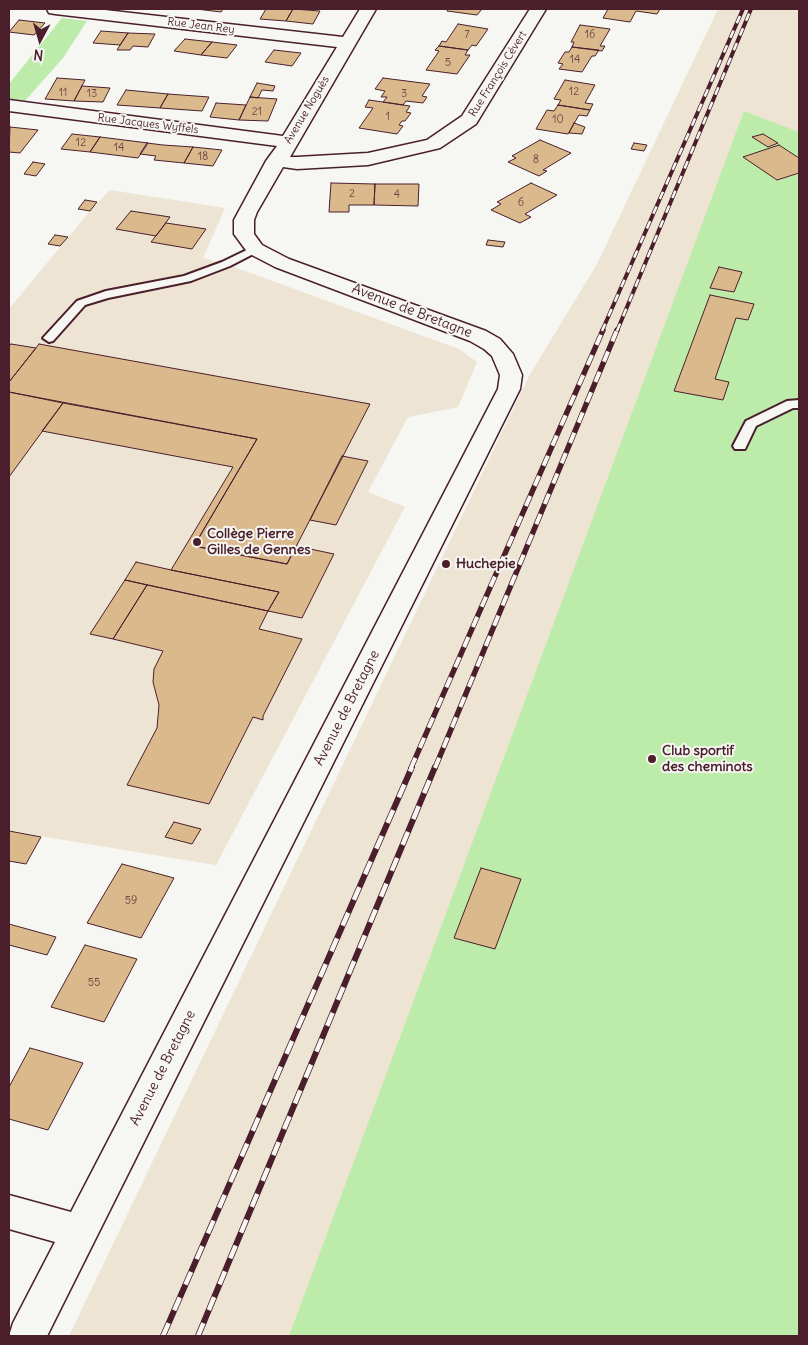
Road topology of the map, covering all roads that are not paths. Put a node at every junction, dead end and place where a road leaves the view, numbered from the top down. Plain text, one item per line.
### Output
1 (55, 9) edge
2 (368, 9) edge
3 (538, 9) edge
4 (347, 43) junction
5 (9, 106) edge
6 (288, 142) junction
7 (276, 161) junction
8 (255, 249) junction
9 (49, 338) dead end
10 (799, 404) edge
11 (740, 446) dead end
12 (9, 1212) edge
13 (79, 1232) junction
14 (27, 1336) edge

1 - 4 street, Rue Jean Rey
2 - 4 street, Avenue Noguès
3 - 7 street, Rue François Cévert
4 - 6 street, Avenue Noguès
5 - 6 street, Rue Jacques Wyffels
6 - 7 street, Avenue Noguès
7 - 8 street, Avenue Noguès
8 - 9 lane
8 - 13 street, Avenue de Bretagne
10 - 11 lane
12 - 13 street
13 - 14 street, Avenue de Bretagne

